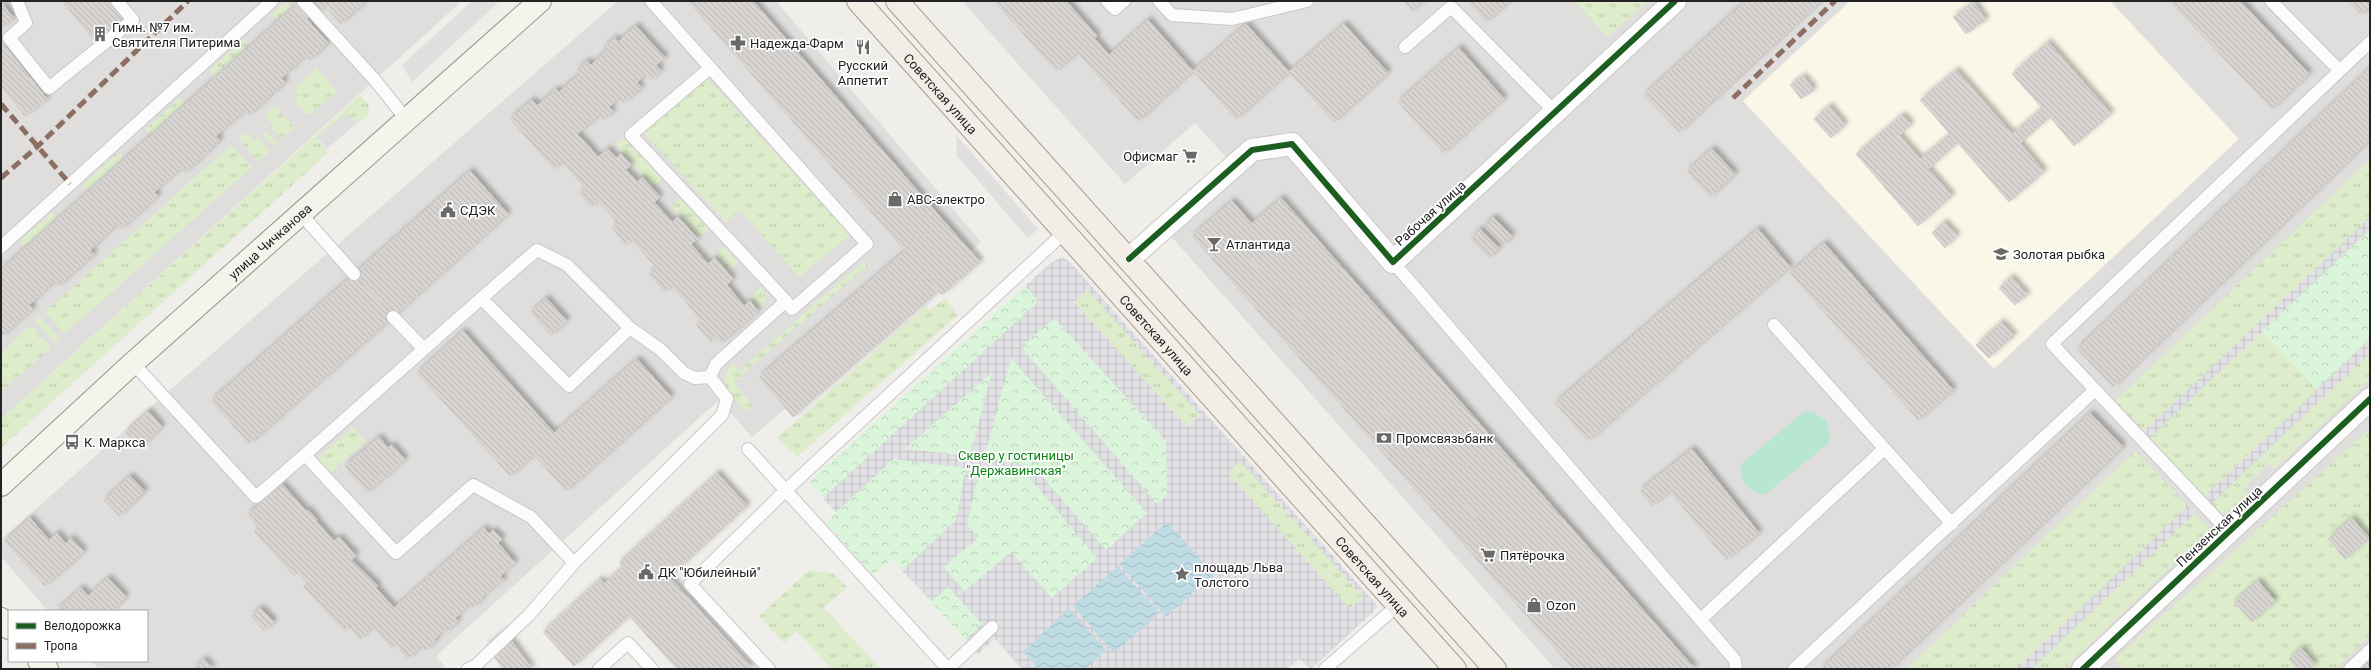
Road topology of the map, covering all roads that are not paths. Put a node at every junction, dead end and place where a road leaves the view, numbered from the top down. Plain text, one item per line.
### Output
1 (17, 1) edge
2 (117, 1) edge
3 (272, 1) edge
4 (303, 1) edge
5 (540, 1) edge
6 (651, 1) edge
7 (858, 1) edge
8 (898, 1) edge
9 (1107, 1) edge
10 (1124, 1) edge
11 (1159, 1) edge
12 (1307, 1) edge
13 (1675, 1) edge
14 (2271, 1) edge
15 (2370, 42) edge
16 (1405, 47) dead end
17 (710, 68) junction
18 (2339, 70) junction
19 (1556, 113) junction
20 (407, 120) junction
21 (301, 214) junction
22 (1066, 231) junction
23 (1, 247) edge
24 (1129, 259) junction
25 (1393, 262) junction
26 (354, 274) dead end
27 (481, 298) junction
28 (786, 301) junction
29 (392, 316) dead end
30 (1774, 324) dead end
31 (630, 328) junction
32 (423, 348) junction
33 (133, 363) junction
34 (710, 377) junction
35 (2095, 390) junction
36 (2370, 399) edge
37 (748, 449) dead end
38 (1884, 449) junction
39 (305, 455) junction
40 (1, 485) edge
41 (786, 490) junction
42 (1952, 524) junction
43 (2229, 532) junction
44 (574, 563) junction
45 (1398, 605) junction
46 (1, 619) edge
47 (1700, 620) junction
48 (8, 627) edge
49 (992, 627) dead end
50 (2370, 650) edge
51 (473, 668) edge
52 (599, 669) edge
53 (652, 669) edge
54 (769, 669) edge
55 (1325, 669) edge
56 (1455, 669) edge
57 (1495, 669) edge
58 (1736, 669) edge
59 (1794, 669) edge
60 (2083, 669) edge
61 (2350, 669) edge

1 - 2 lane
3 - 23 lane
4 - 20 lane
5 - 20 main road, улица Чичканова
6 - 17 lane
7 - 22 main road, Советская улица
8 - 24 main road
9 - 10 lane
11 - 12 lane
13 - 19 street, Рабочая улица
14 - 18 lane
15 - 18 lane
16 - 19 lane
17 - 28 lane
17 - 28 lane
18 - 35 lane
19 - 25 street, Рабочая улица
20 - 21 main road, улица Чичканова
21 - 26 lane
21 - 33 main road, улица Чичканова
22 - 41 lane
22 - 45 main road, Советская улица
24 - 25 street, Рабочая улица
24 - 57 main road
25 - 47 lane
27 - 31 lane
27 - 31 lane
27 - 32 lane
28 - 34 lane
29 - 32 lane
30 - 38 lane
31 - 34 lane
32 - 39 lane
33 - 39 lane
33 - 40 main road, улица Чичканова
34 - 44 lane
35 - 42 lane
35 - 43 lane
36 - 43 street, Пензенская улица
37 - 41 lane
38 - 42 lane
38 - 47 lane
39 - 44 lane
41 - 49 lane
41 - 54 lane
42 - 59 lane
43 - 60 street, Пензенская улица
44 - 51 lane
45 - 55 lane
45 - 56 main road, Советская улица
46 - 48 main road
47 - 58 lane
50 - 61 lane
52 - 53 lane

